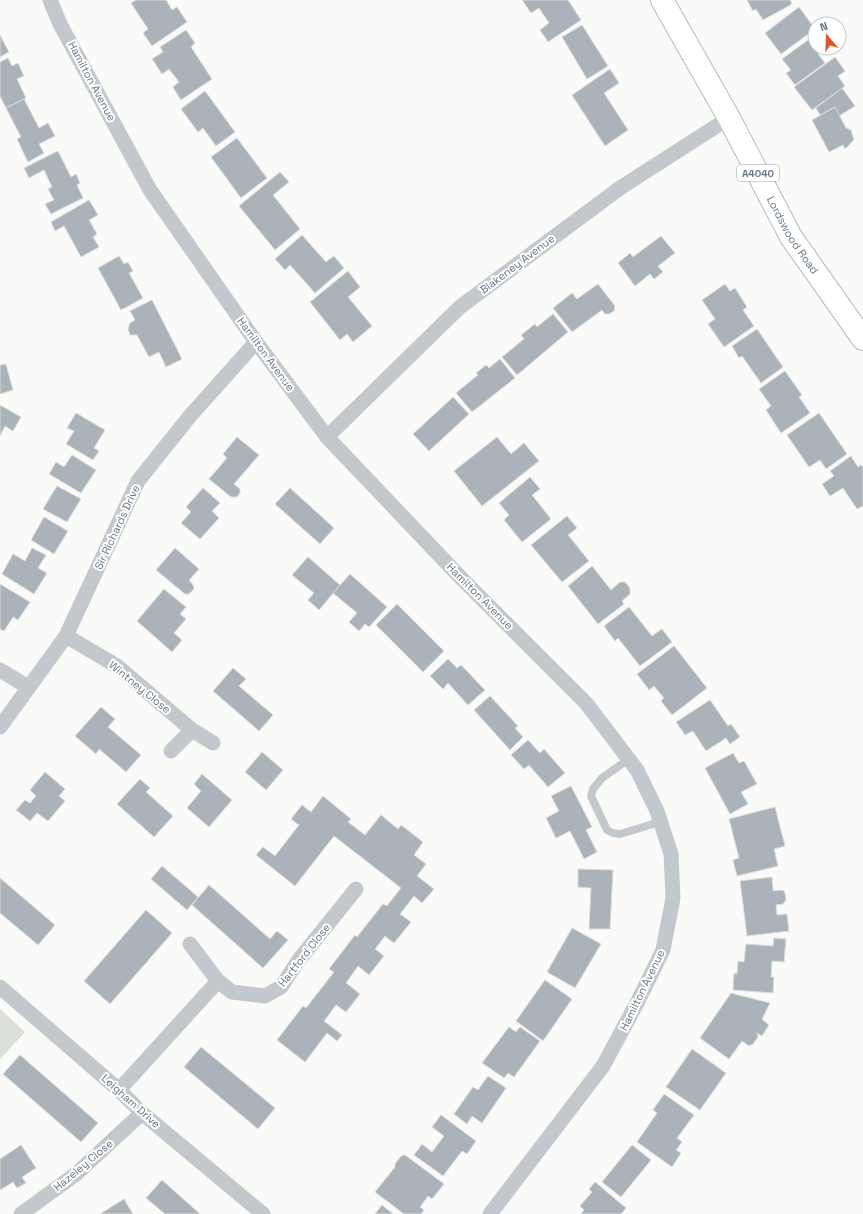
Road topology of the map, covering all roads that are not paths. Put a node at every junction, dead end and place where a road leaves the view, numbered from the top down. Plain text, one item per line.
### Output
1 (50, 0) edge
2 (662, 0) edge
3 (729, 118) junction
4 (863, 339) edge
5 (256, 342) junction
6 (327, 437) junction
7 (66, 636) junction
8 (0, 670) edge
9 (28, 687) junction
10 (0, 727) edge
11 (192, 730) junction
12 (213, 742) dead end
13 (171, 751) dead end
14 (629, 759) junction
15 (660, 822) junction
16 (356, 889) dead end
17 (190, 944) dead end
18 (218, 980) junction
19 (0, 987) edge
20 (119, 1090) junction
21 (142, 1113) junction
22 (21, 1214) edge
23 (263, 1214) edge
24 (490, 1214) edge

1 - 5 street, Hamilton Avenue
2 - 3 main road, Lordswood Road / A4040
3 - 4 main road, Lordswood Road / A4040
3 - 6 street, Blakeney Avenue
5 - 6 street, Hamilton Avenue
5 - 7 street, Sir Richards Drive
6 - 14 street, Hamilton Avenue
7 - 9 street, Sir Richards Drive
7 - 11 street, Wintney Close
8 - 9 street
9 - 10 street, Sir Richards Drive
11 - 12 street, Wintney Close
11 - 13 street
14 - 15 street, Hamilton Avenue
14 - 15 lane
15 - 24 street, Hamilton Avenue
16 - 18 street, Hartford Close
17 - 18 street, Hartford Close
18 - 20 street
19 - 20 street, Leigham Drive
20 - 21 street, Leigham Drive
21 - 22 street, Hazeley Close
21 - 23 street, Leigham Drive

